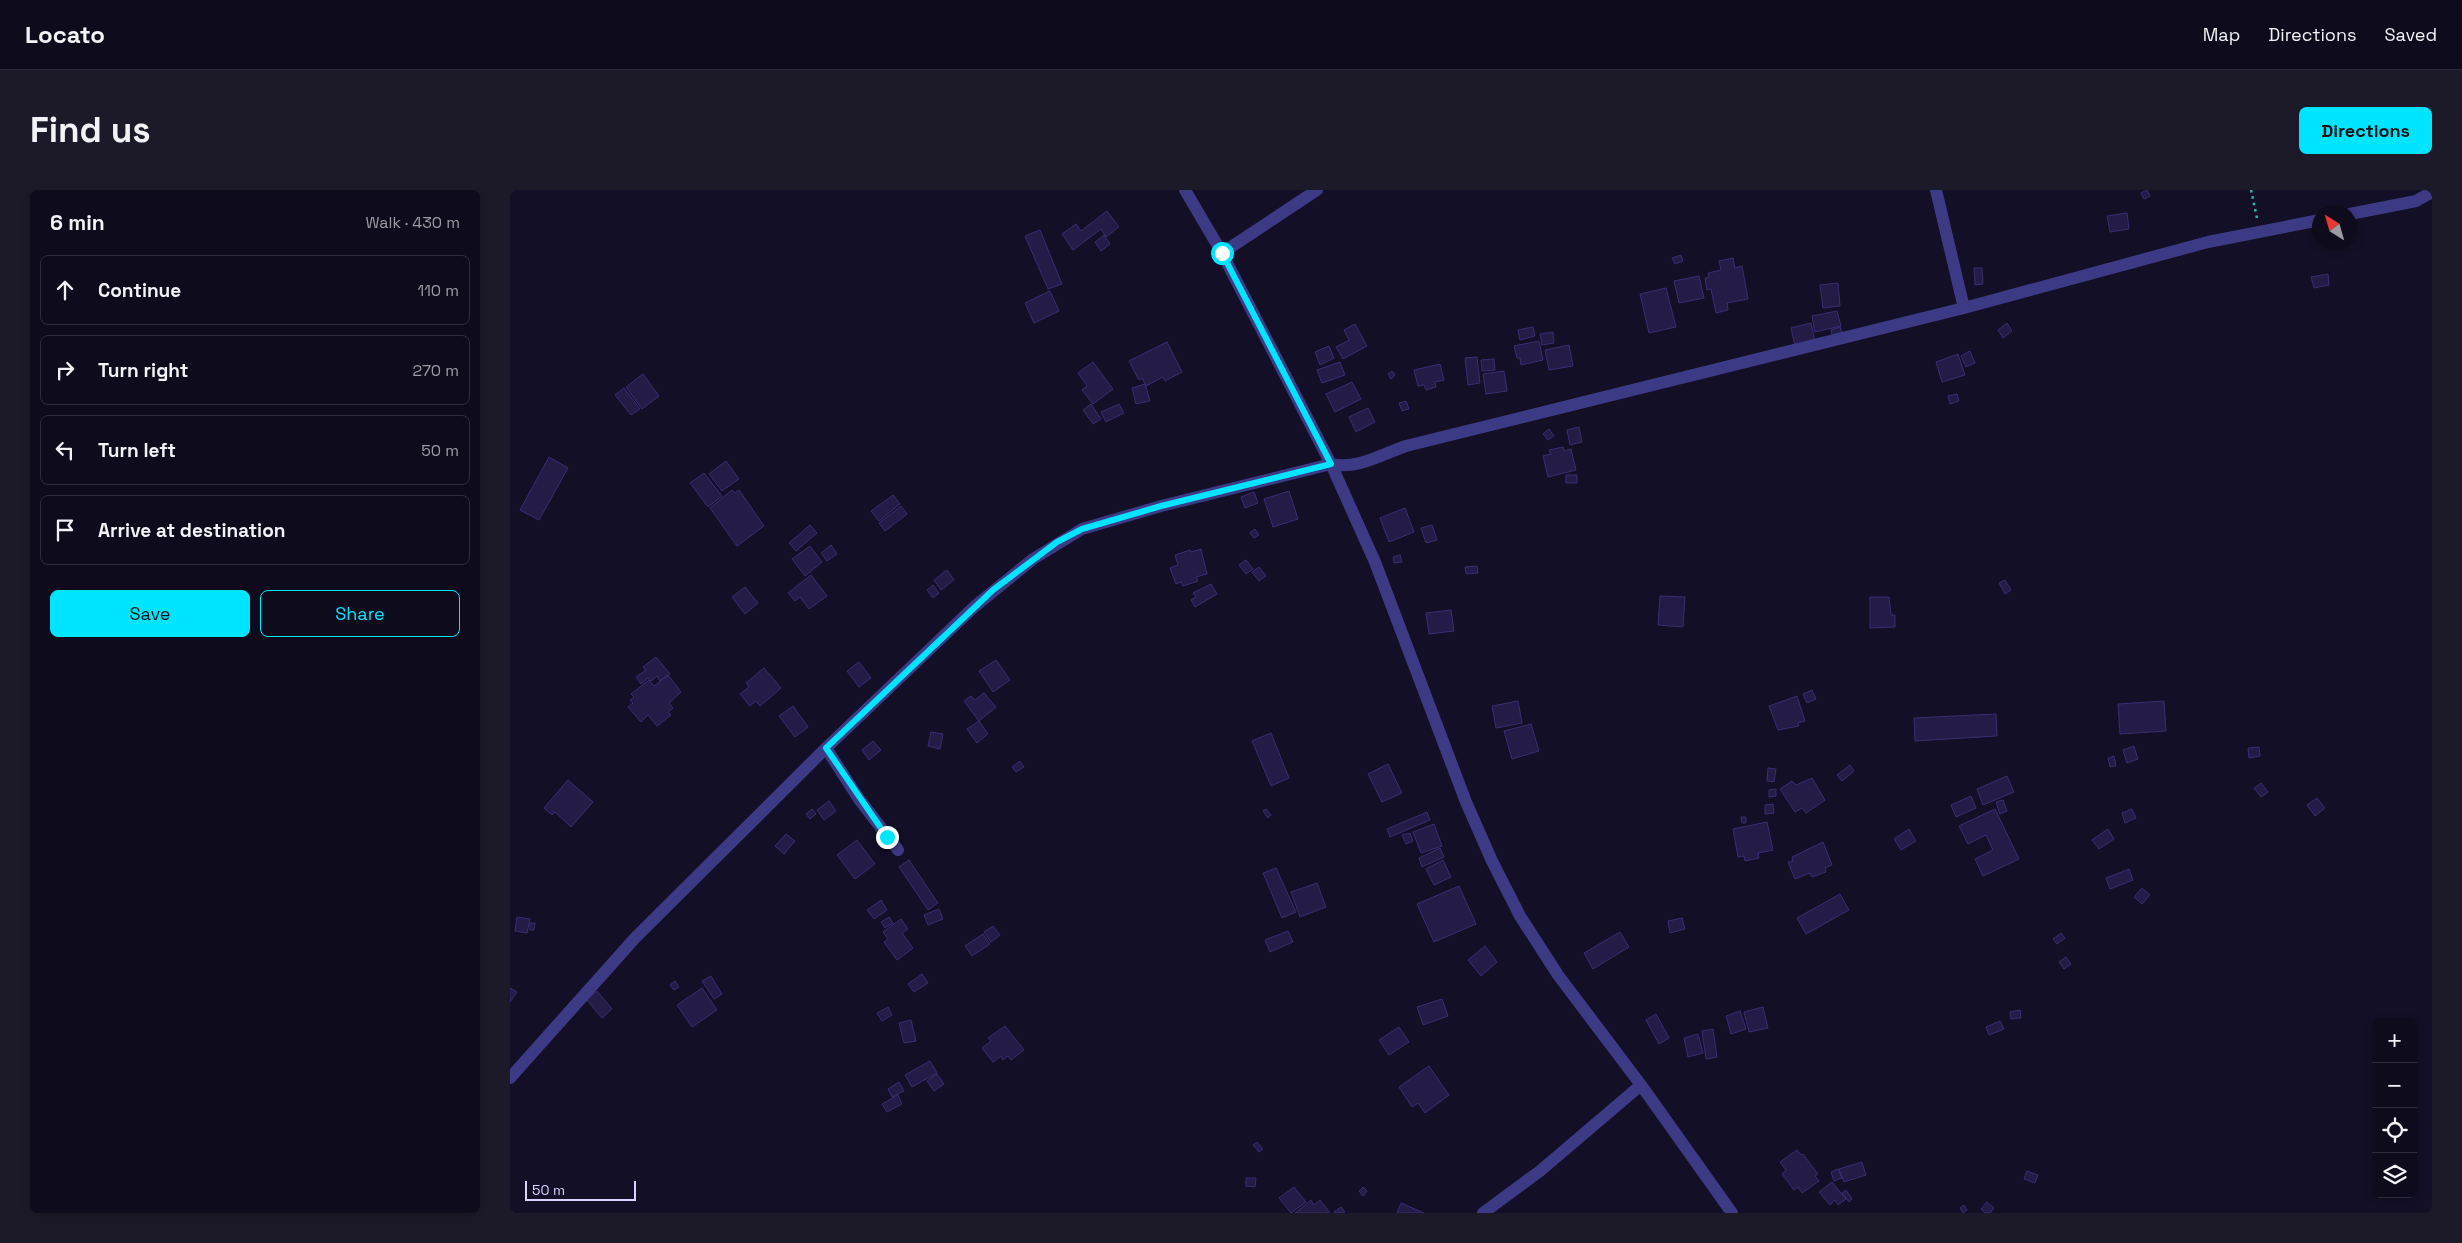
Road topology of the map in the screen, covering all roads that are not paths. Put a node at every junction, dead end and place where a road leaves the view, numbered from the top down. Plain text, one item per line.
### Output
1 (1185, 190) edge
2 (1317, 190) edge
3 (1936, 190) edge
4 (2432, 192) edge
5 (2357, 213) edge
6 (2312, 222) edge
7 (1222, 253) junction
8 (1964, 308) junction
9 (1331, 464) junction
10 (826, 748) junction
11 (898, 850) dead end
12 (510, 1078) edge
13 (1641, 1085) junction
14 (1483, 1213) edge
15 (1732, 1213) edge

1 - 7 street
2 - 7 street
3 - 8 street
4 - 5 street
6 - 8 street
7 - 9 street
8 - 9 street
9 - 10 street
9 - 13 street
10 - 11 street
10 - 12 street
13 - 14 street
13 - 15 street

